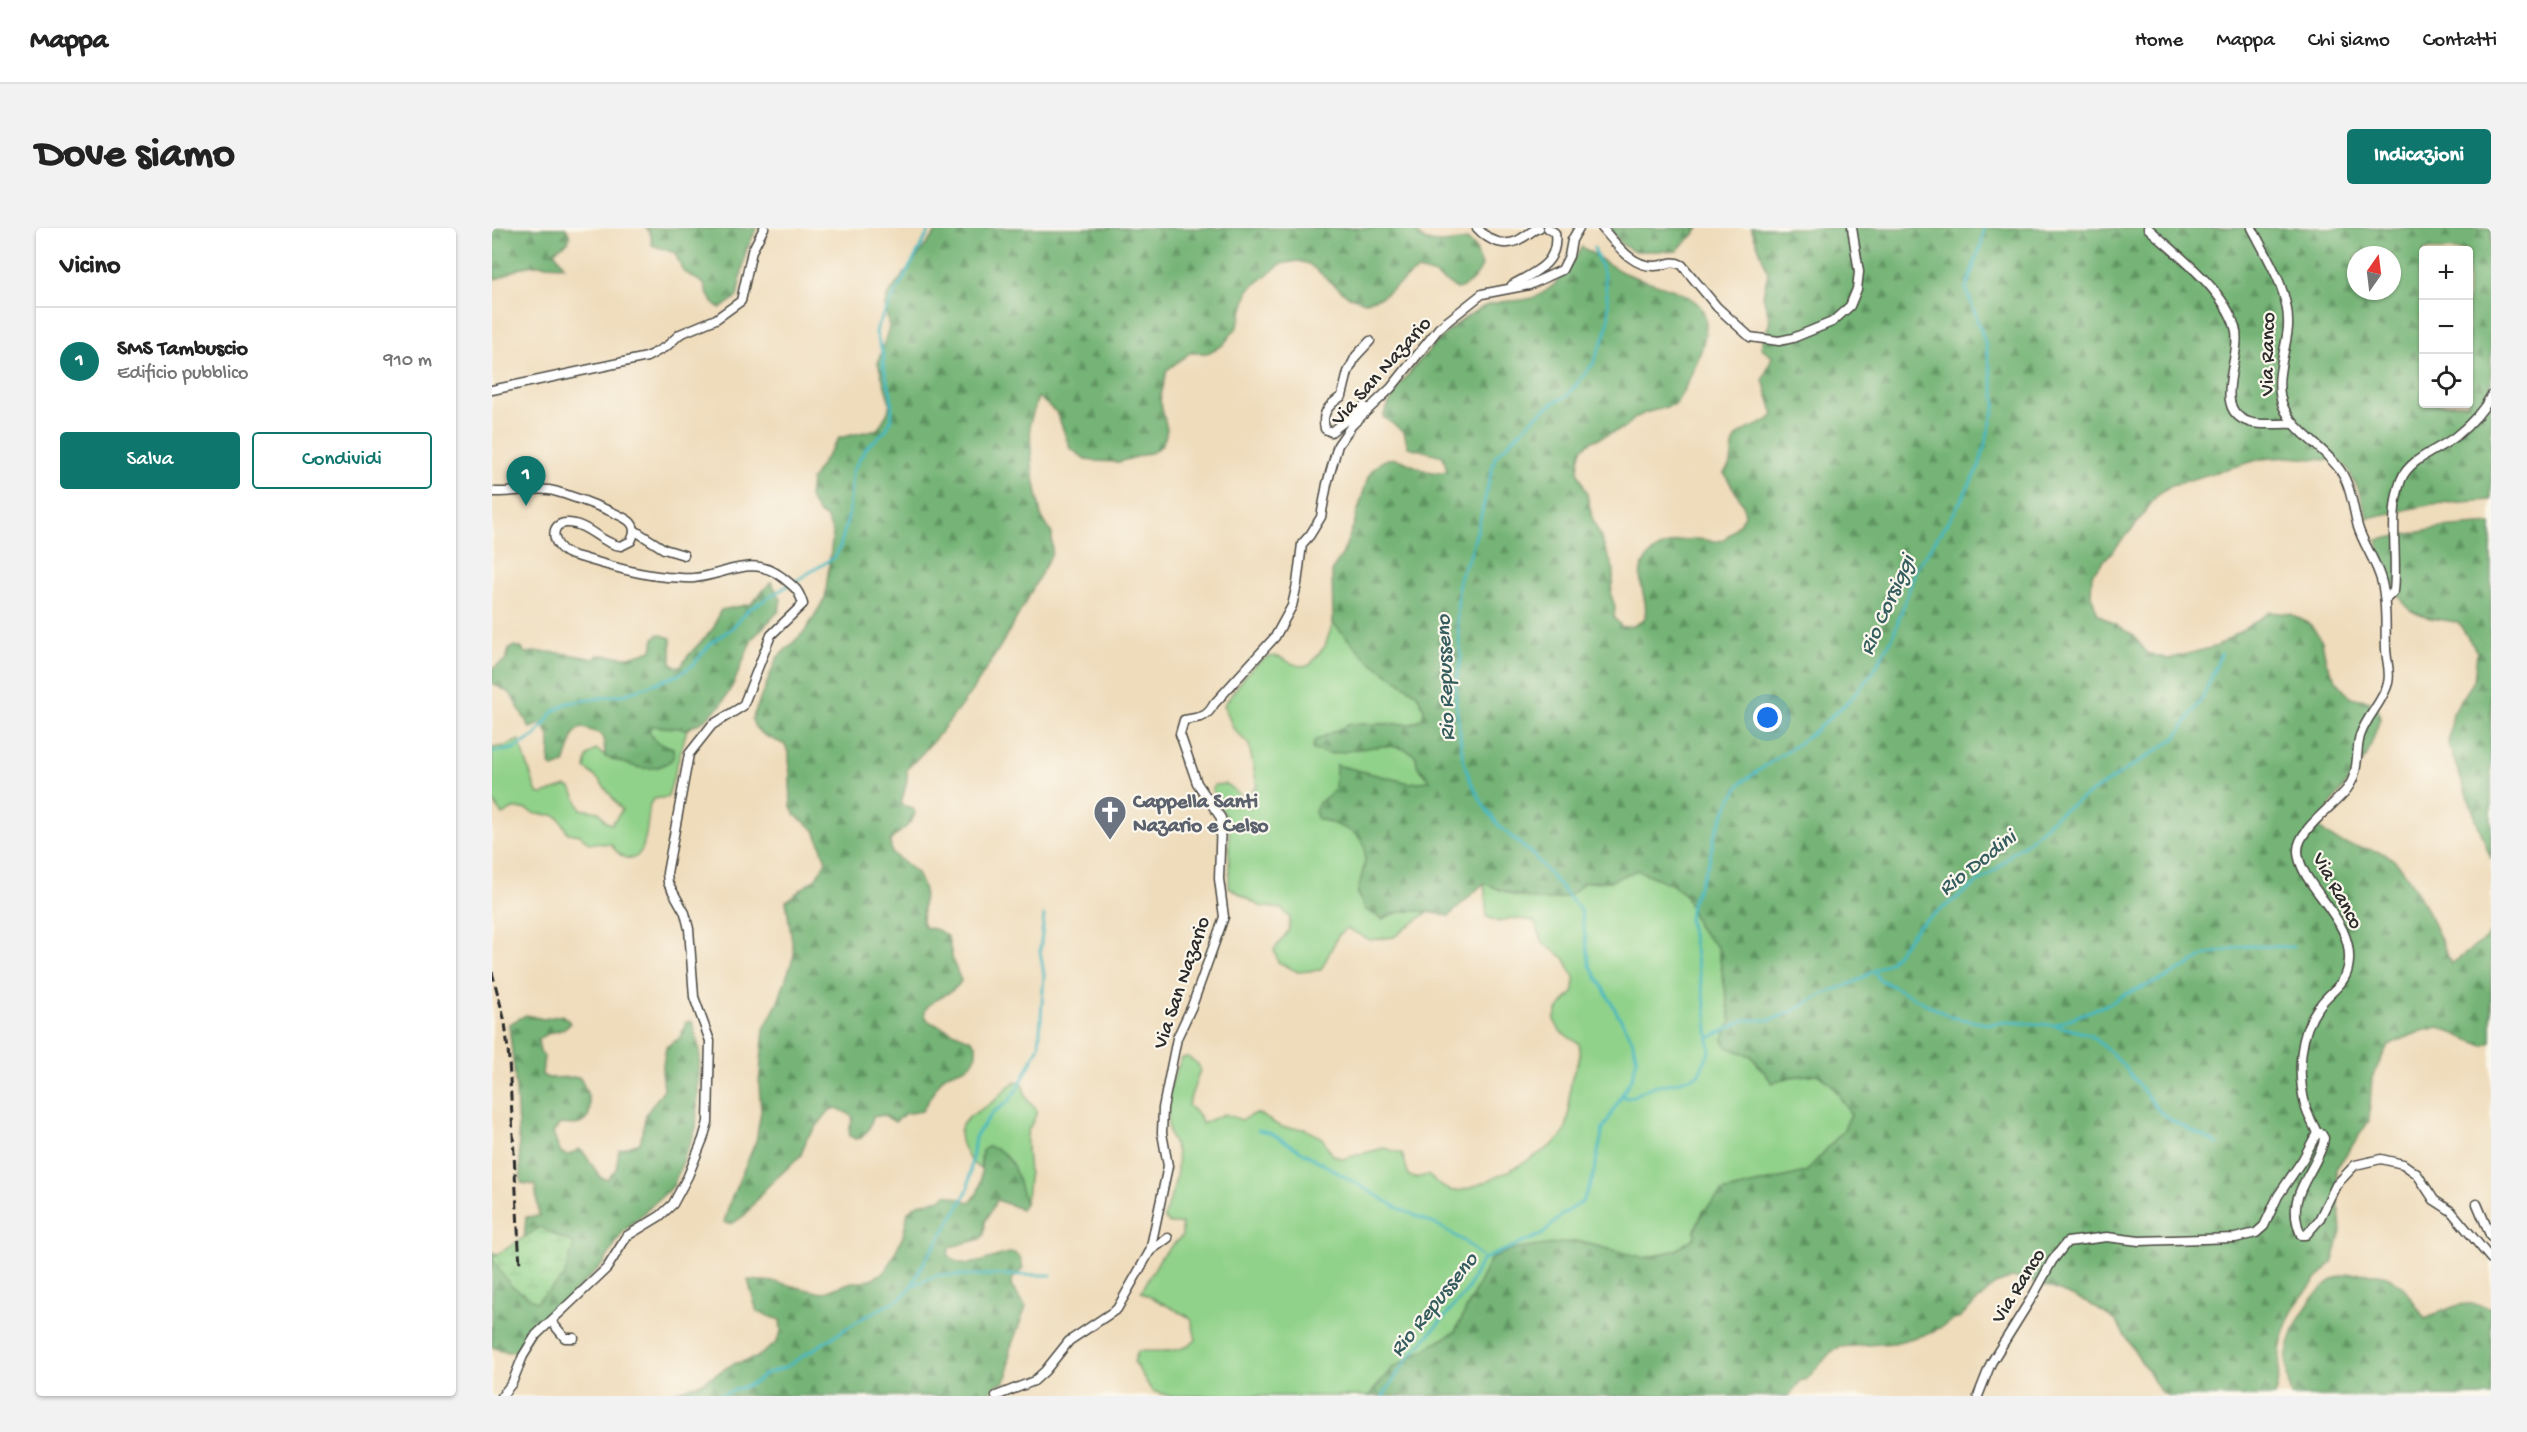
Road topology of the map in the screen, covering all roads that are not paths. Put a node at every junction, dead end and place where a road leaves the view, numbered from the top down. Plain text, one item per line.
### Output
1 (764, 228) edge
2 (1477, 228) edge
3 (1539, 228) edge
4 (1548, 228) edge
5 (1579, 228) edge
6 (1602, 228) edge
7 (1852, 228) edge
8 (2148, 228) edge
9 (2252, 228) edge
10 (1507, 288) junction
11 (1370, 341) dead end
12 (492, 390) edge
13 (2491, 396) edge
14 (1375, 401) junction
15 (2295, 424) junction
16 (492, 492) edge
17 (634, 530) junction
18 (684, 555) dead end
19 (2385, 600) junction
20 (2317, 1133) junction
21 (2477, 1204) dead end
22 (2491, 1237) edge
23 (1168, 1238) dead end
24 (1150, 1251) junction
25 (2491, 1258) edge
26 (551, 1321) junction
27 (574, 1338) dead end
28 (502, 1396) edge
29 (996, 1396) edge
30 (1978, 1396) edge

1 - 12 street
2 - 3 street
4 - 10 street
5 - 10 street, Via San Nazario
6 - 7 street
8 - 15 street
9 - 15 street, Via Ranco
10 - 14 street, Via San Nazario
11 - 14 street
13 - 19 street
14 - 24 street, Via San Nazario
15 - 19 street, Via Ranco
16 - 17 street
17 - 18 street
17 - 26 street
19 - 20 street, Via Ranco
20 - 25 street
20 - 30 street, Via Ranco
21 - 22 street
23 - 24 street
24 - 29 street, Via San Nazario
26 - 27 street
26 - 28 street

